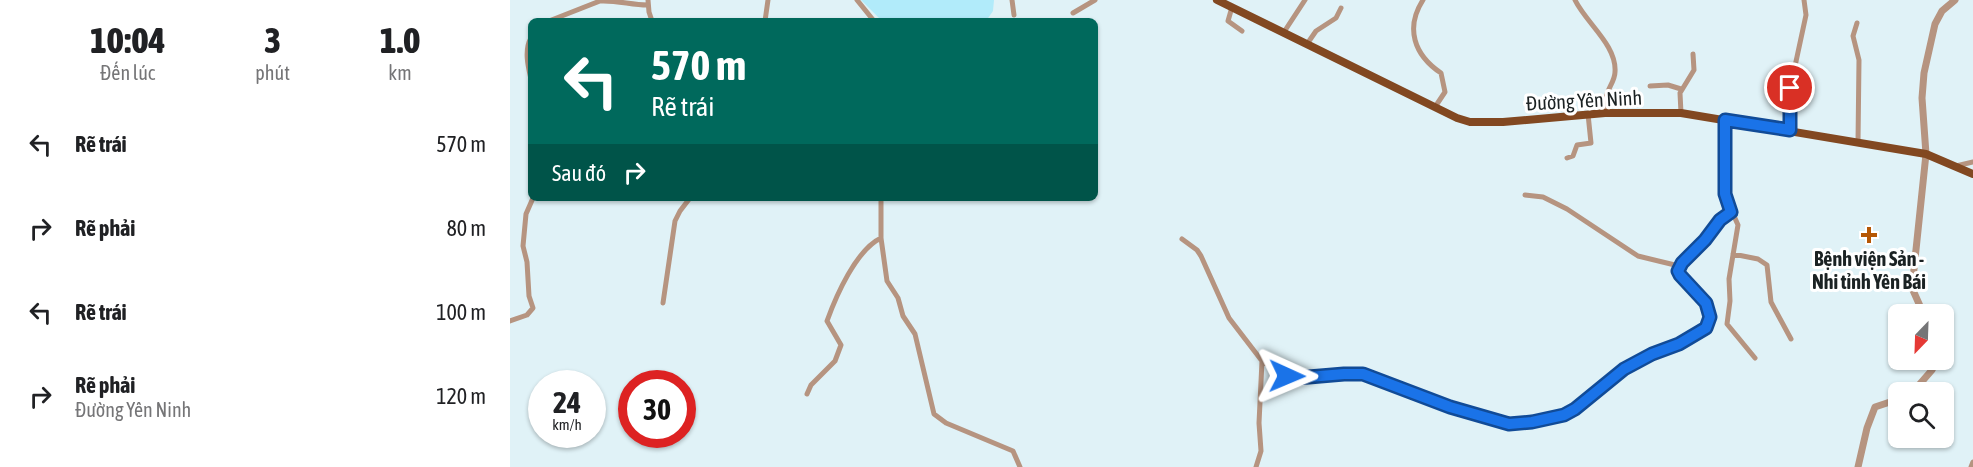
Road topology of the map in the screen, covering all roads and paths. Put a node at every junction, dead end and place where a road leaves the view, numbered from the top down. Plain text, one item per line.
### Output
1 (768, 0) edge
2 (857, 0) edge
3 (1012, 0) edge
4 (1095, 0) edge
5 (1217, 0) edge
6 (1305, 0) edge
7 (1423, 0) edge
8 (1575, 0) edge
9 (1804, 0) edge
10 (1955, 0) edge
11 (648, 3) edge
12 (1232, 7) junction
13 (1341, 9) dead end
14 (1073, 13) dead end
15 (1014, 15) dead end
16 (557, 18) edge
17 (651, 18) edge
18 (765, 18) edge
19 (872, 18) edge
20 (1857, 23) dead end
21 (1242, 31) dead end
22 (1284, 32) junction
23 (1307, 44) junction
24 (1693, 54) dead end
25 (1650, 86) dead end
26 (1681, 89) junction
27 (1435, 107) junction
28 (1605, 113) junction
29 (1681, 113) junction
30 (1588, 114) junction
31 (1725, 120) junction
32 (1790, 130) junction
33 (1858, 142) junction
34 (1926, 154) junction
35 (1567, 158) dead end
36 (1973, 162) edge
37 (1956, 166) junction
38 (1972, 174) edge
39 (1526, 195) dead end
40 (532, 201) edge
41 (688, 201) edge
42 (881, 201) edge
43 (1731, 212) junction
44 (881, 238) junction
45 (1182, 239) dead end
46 (1733, 254) junction
47 (1679, 266) junction
48 (663, 303) dead end
49 (1919, 304) edge
50 (510, 321) edge
51 (1791, 339) dead end
52 (1755, 358) dead end
53 (1262, 362) junction
54 (1931, 370) edge
55 (1922, 382) edge
56 (807, 394) dead end
57 (1888, 403) edge
58 (1973, 462) edge
59 (1020, 467) edge
60 (1256, 467) edge
61 (1858, 467) edge
62 (1971, 467) edge

1 - 18 street
2 - 19 street
3 - 15 street
4 - 14 street
5 - 12 main road, Đường Yên Ninh
6 - 22 street
7 - 27 street
8 - 28 street
9 - 32 street
10 - 34 street
11 - 16 street
11 - 17 street
12 - 21 street
12 - 22 main road, Đường Yên Ninh
13 - 23 street
20 - 33 street
22 - 23 main road, Đường Yên Ninh
23 - 27 main road, Đường Yên Ninh
24 - 26 street
25 - 26 street
26 - 29 street
27 - 30 main road, Đường Yên Ninh
28 - 29 main road, Đường Yên Ninh
28 - 30 main road, Đường Yên Ninh
29 - 31 main road, Đường Yên Ninh
30 - 35 street
31 - 32 main road, Đường Yên Ninh
31 - 43 street
32 - 33 main road, Đường Yên Ninh
33 - 34 main road, Đường Yên Ninh
34 - 37 main road, Đường Yên Ninh
34 - 49 street
36 - 37 street
37 - 38 main road, Đường Yên Ninh
39 - 47 street
40 - 50 street
41 - 48 street
42 - 44 street
43 - 46 street
43 - 47 street
44 - 56 street
44 - 59 street
45 - 53 street
46 - 51 street
46 - 52 street
47 - 53 street
53 - 60 street
54 - 55 street
57 - 61 street
58 - 62 street

